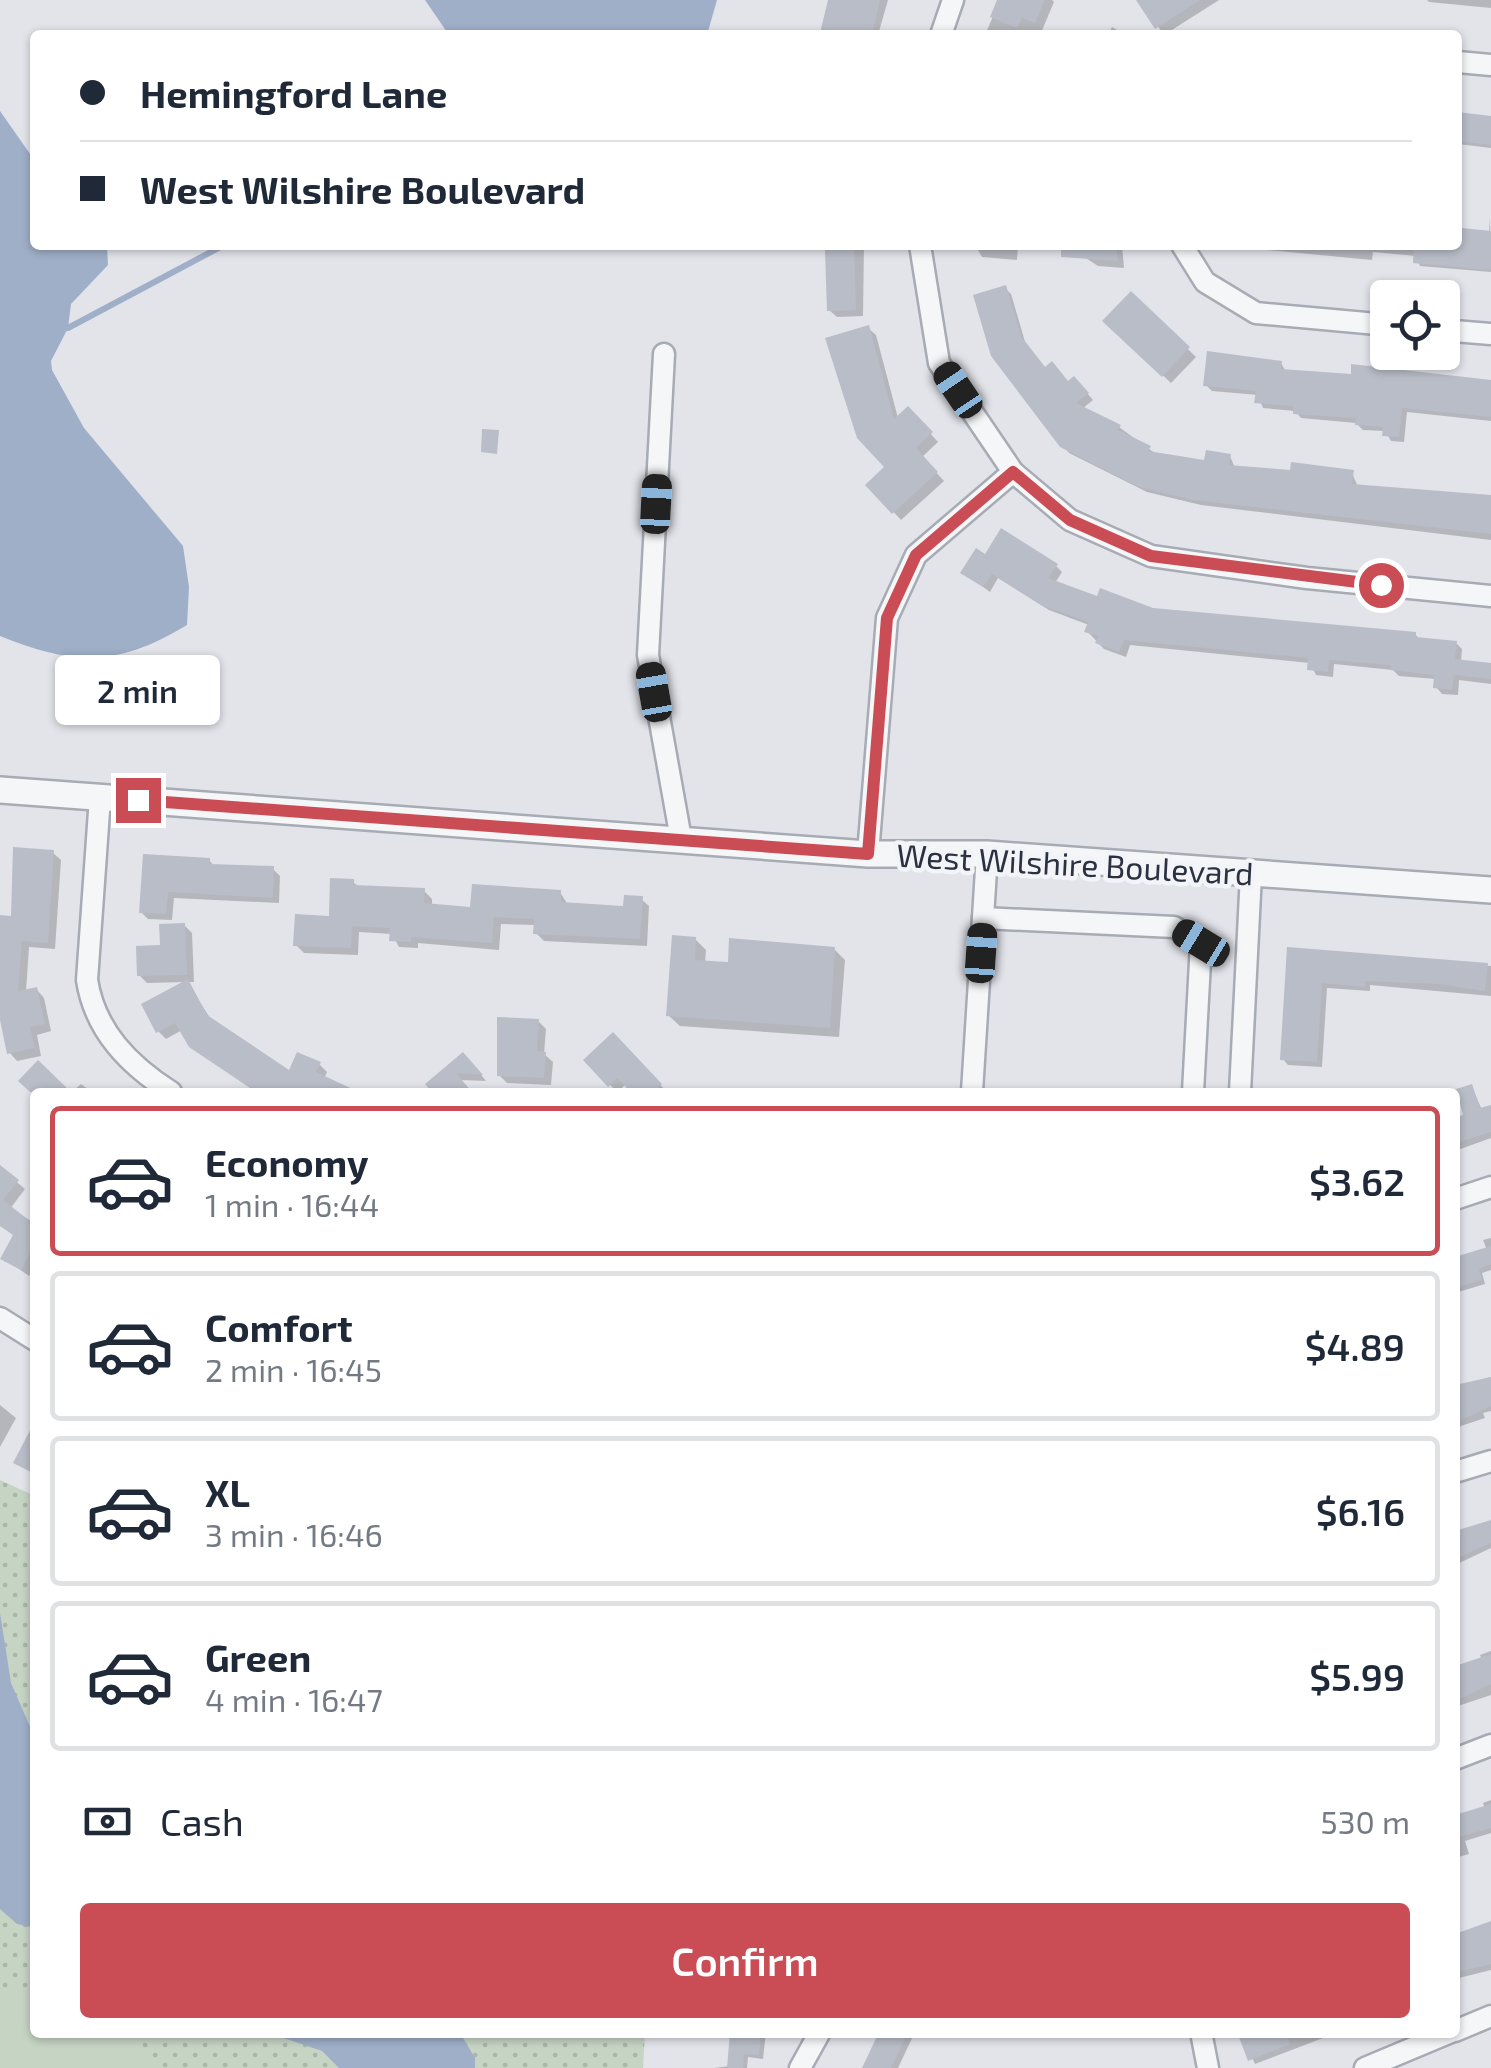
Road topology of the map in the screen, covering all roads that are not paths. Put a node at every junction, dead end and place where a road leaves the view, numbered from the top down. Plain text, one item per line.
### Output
1 (953, 0) edge
2 (942, 30) edge
3 (1462, 62) edge
4 (1491, 65) edge
5 (921, 250) edge
6 (1185, 250) edge
7 (1370, 323) edge
8 (1460, 331) edge
9 (1491, 334) edge
10 (664, 354) dead end
11 (1013, 472) junction
12 (1491, 596) edge
13 (0, 790) edge
14 (100, 797) junction
15 (681, 839) junction
16 (868, 854) junction
17 (987, 854) junction
18 (1251, 874) junction
19 (1491, 890) edge
20 (983, 918) junction
21 (166, 1088) edge
22 (972, 1088) edge
23 (1193, 1088) edge
24 (1240, 1088) edge
25 (1491, 1187) edge
26 (1460, 1197) edge
27 (0, 1318) edge
28 (30, 1337) edge
29 (1491, 1461) edge
30 (1460, 1470) edge
31 (1491, 1745) edge
32 (1460, 1757) edge
33 (1491, 2016) edge
34 (1460, 2029) edge
35 (817, 2038) edge
36 (1202, 2038) edge
37 (1438, 2038) edge
38 (800, 2068) edge
39 (1208, 2068) edge
40 (1365, 2068) edge

1 - 2 street
3 - 4 street
5 - 11 street
6 - 7 street
8 - 9 street
10 - 15 street
11 - 12 street
11 - 16 street
13 - 14 street, West Wilshire Boulevard
14 - 15 street, West Wilshire Boulevard
14 - 21 street
15 - 16 street, West Wilshire Boulevard
16 - 17 street, West Wilshire Boulevard
17 - 18 street, West Wilshire Boulevard
17 - 20 street
18 - 19 street, West Wilshire Boulevard
18 - 24 street
20 - 22 street
20 - 23 street
25 - 26 street
27 - 28 street
29 - 30 street
31 - 32 street
33 - 34 street
35 - 38 street
36 - 39 street
37 - 40 street

